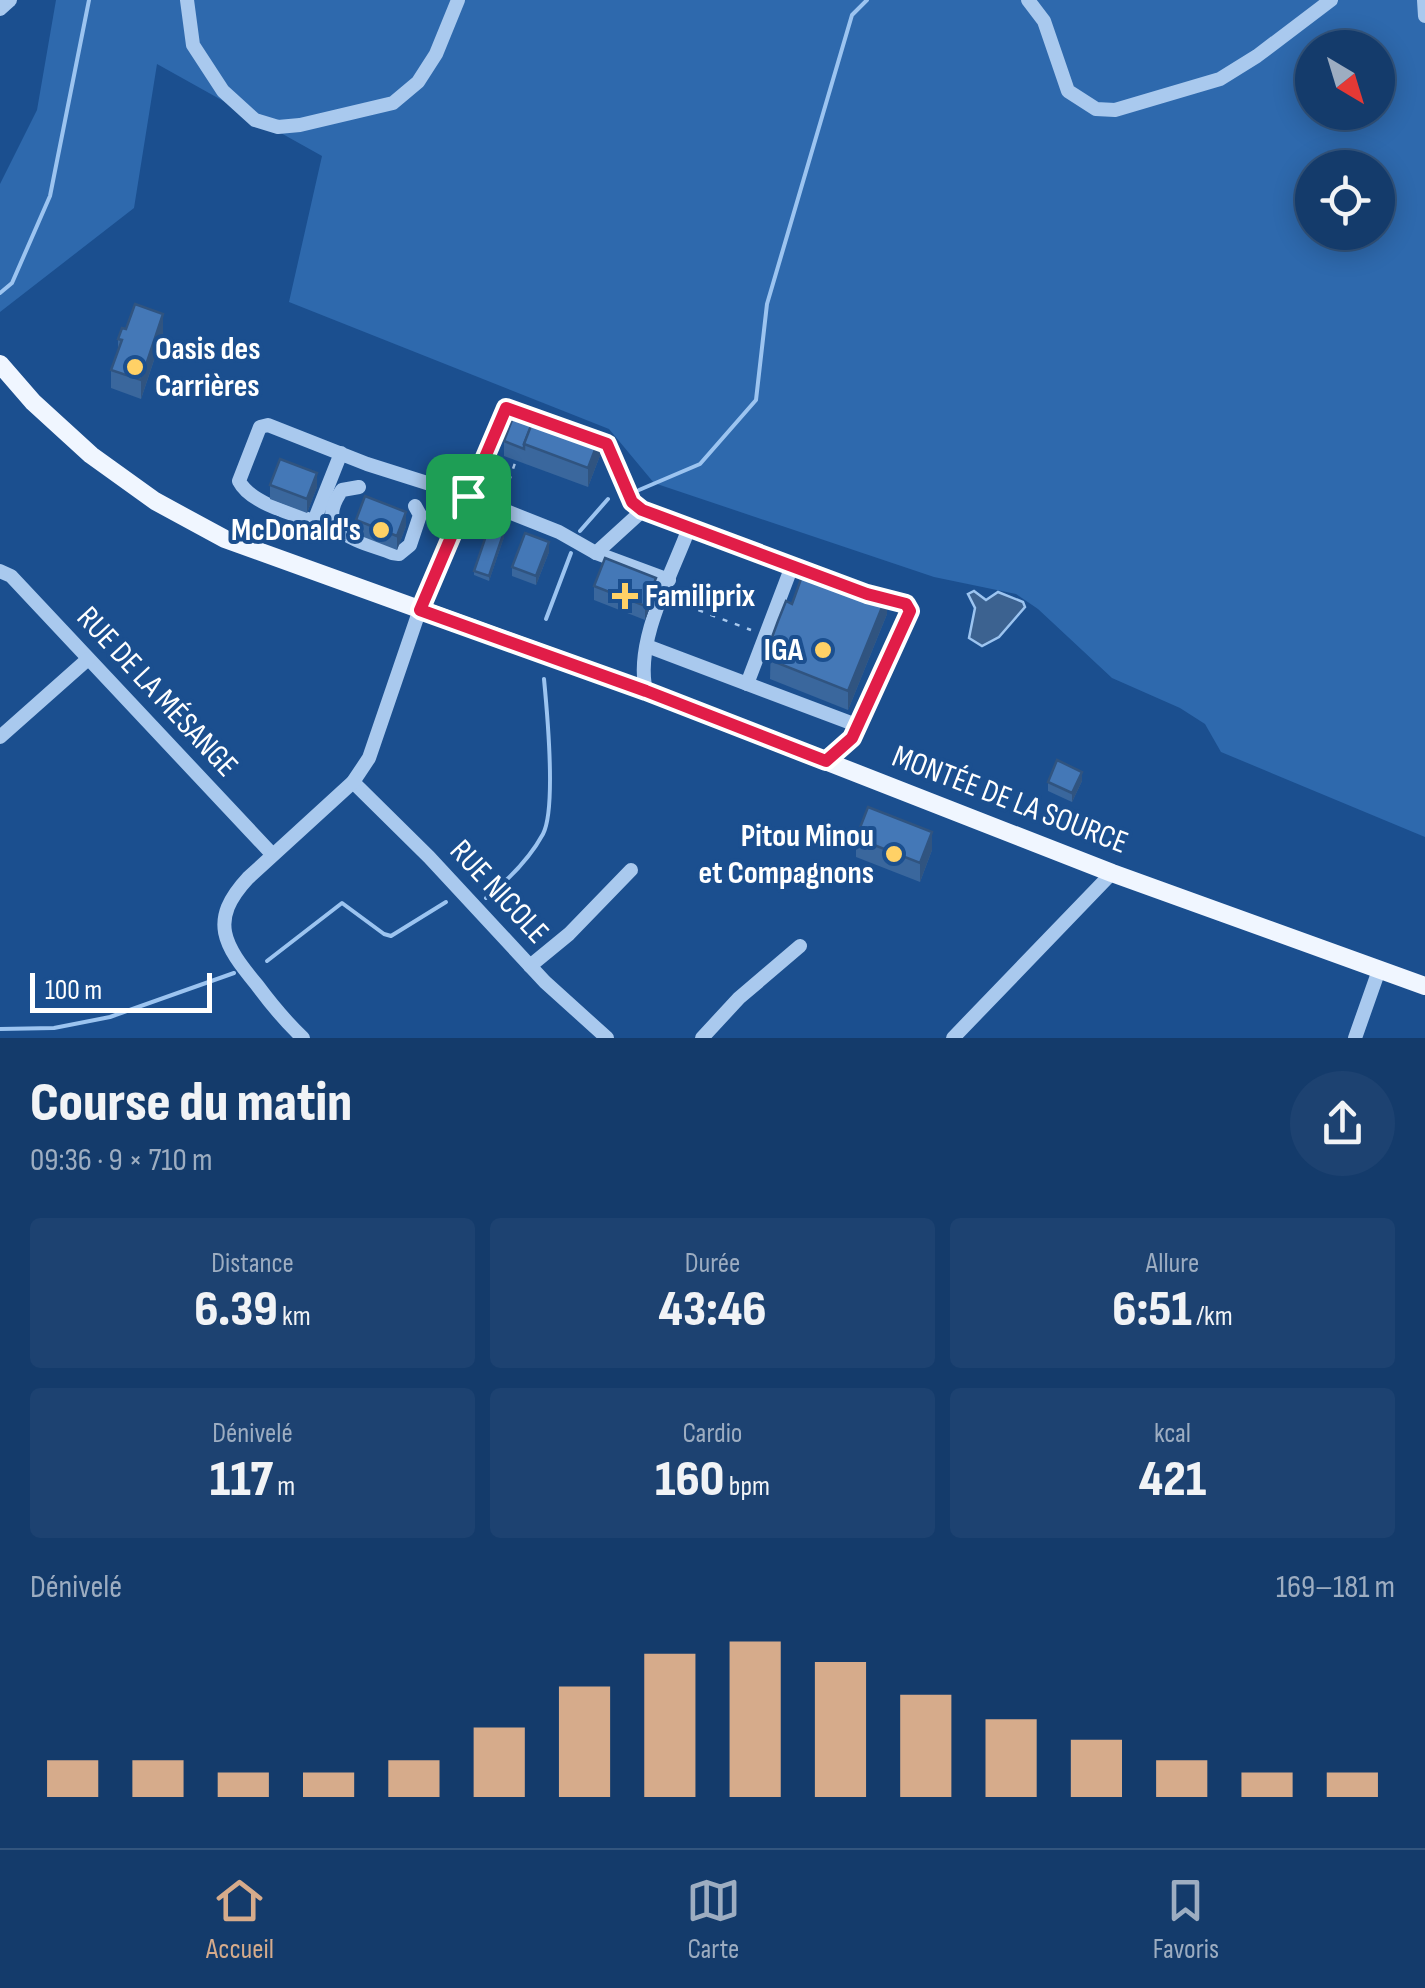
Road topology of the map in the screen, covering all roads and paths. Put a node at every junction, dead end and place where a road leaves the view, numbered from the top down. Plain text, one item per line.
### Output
1 (10, 0) edge
2 (186, 0) edge
3 (458, 0) edge
4 (1028, 0) edge
5 (1331, 0) edge
6 (1424, 0) edge
7 (0, 9) edge
8 (1425, 16) edge
9 (0, 364) edge
10 (540, 420) edge
11 (574, 432) edge
12 (341, 453) junction
13 (516, 463) dead end
14 (508, 482) dead end
15 (356, 487) dead end
16 (468, 496) junction
17 (415, 506) dead end
18 (642, 510) junction
19 (690, 528) junction
20 (596, 553) junction
21 (792, 566) junction
22 (0, 571) edge
23 (669, 580) junction
24 (663, 597) junction
25 (420, 610) junction
26 (757, 632) dead end
27 (647, 646) junction
28 (88, 659) junction
29 (748, 684) junction
30 (646, 691) junction
31 (859, 726) junction
32 (0, 738) edge
33 (826, 761) junction
34 (353, 782) junction
35 (271, 853) junction
36 (631, 870) dead end
37 (1112, 873) junction
38 (800, 946) dead end
39 (530, 966) junction
40 (1380, 970) junction
41 (1425, 986) edge
42 (303, 1038) edge
43 (607, 1038) edge
44 (702, 1038) edge
45 (954, 1038) edge
46 (1355, 1038) edge

1 - 7 street
2 - 3 street
4 - 5 street
6 - 8 street
9 - 25 main road, MONTÉE DE LA SOURCE
10 - 16 street
11 - 18 street
12 - 12 street
12 - 16 street
13 - 14 path
15 - 17 street
16 - 20 street
16 - 25 street
18 - 19 street
18 - 20 street
19 - 21 street
19 - 23 street
20 - 23 street
21 - 29 street
21 - 31 street
22 - 28 street, RUE DE LA MÉSANGE
23 - 24 street
24 - 26 path
24 - 27 street
25 - 30 main road, MONTÉE DE LA SOURCE
25 - 34 street
27 - 29 street
27 - 30 street
28 - 32 street
28 - 35 street, RUE DE LA MÉSANGE
29 - 31 street
30 - 33 main road, MONTÉE DE LA SOURCE
31 - 33 street
33 - 37 main road, MONTÉE DE LA SOURCE
34 - 35 street
34 - 39 street, RUE NICOLE
35 - 42 street
36 - 39 street
37 - 40 main road, MONTÉE DE LA SOURCE
37 - 45 street
38 - 44 street
39 - 43 street, RUE NICOLE
40 - 41 main road, MONTÉE DE LA SOURCE
40 - 46 street

